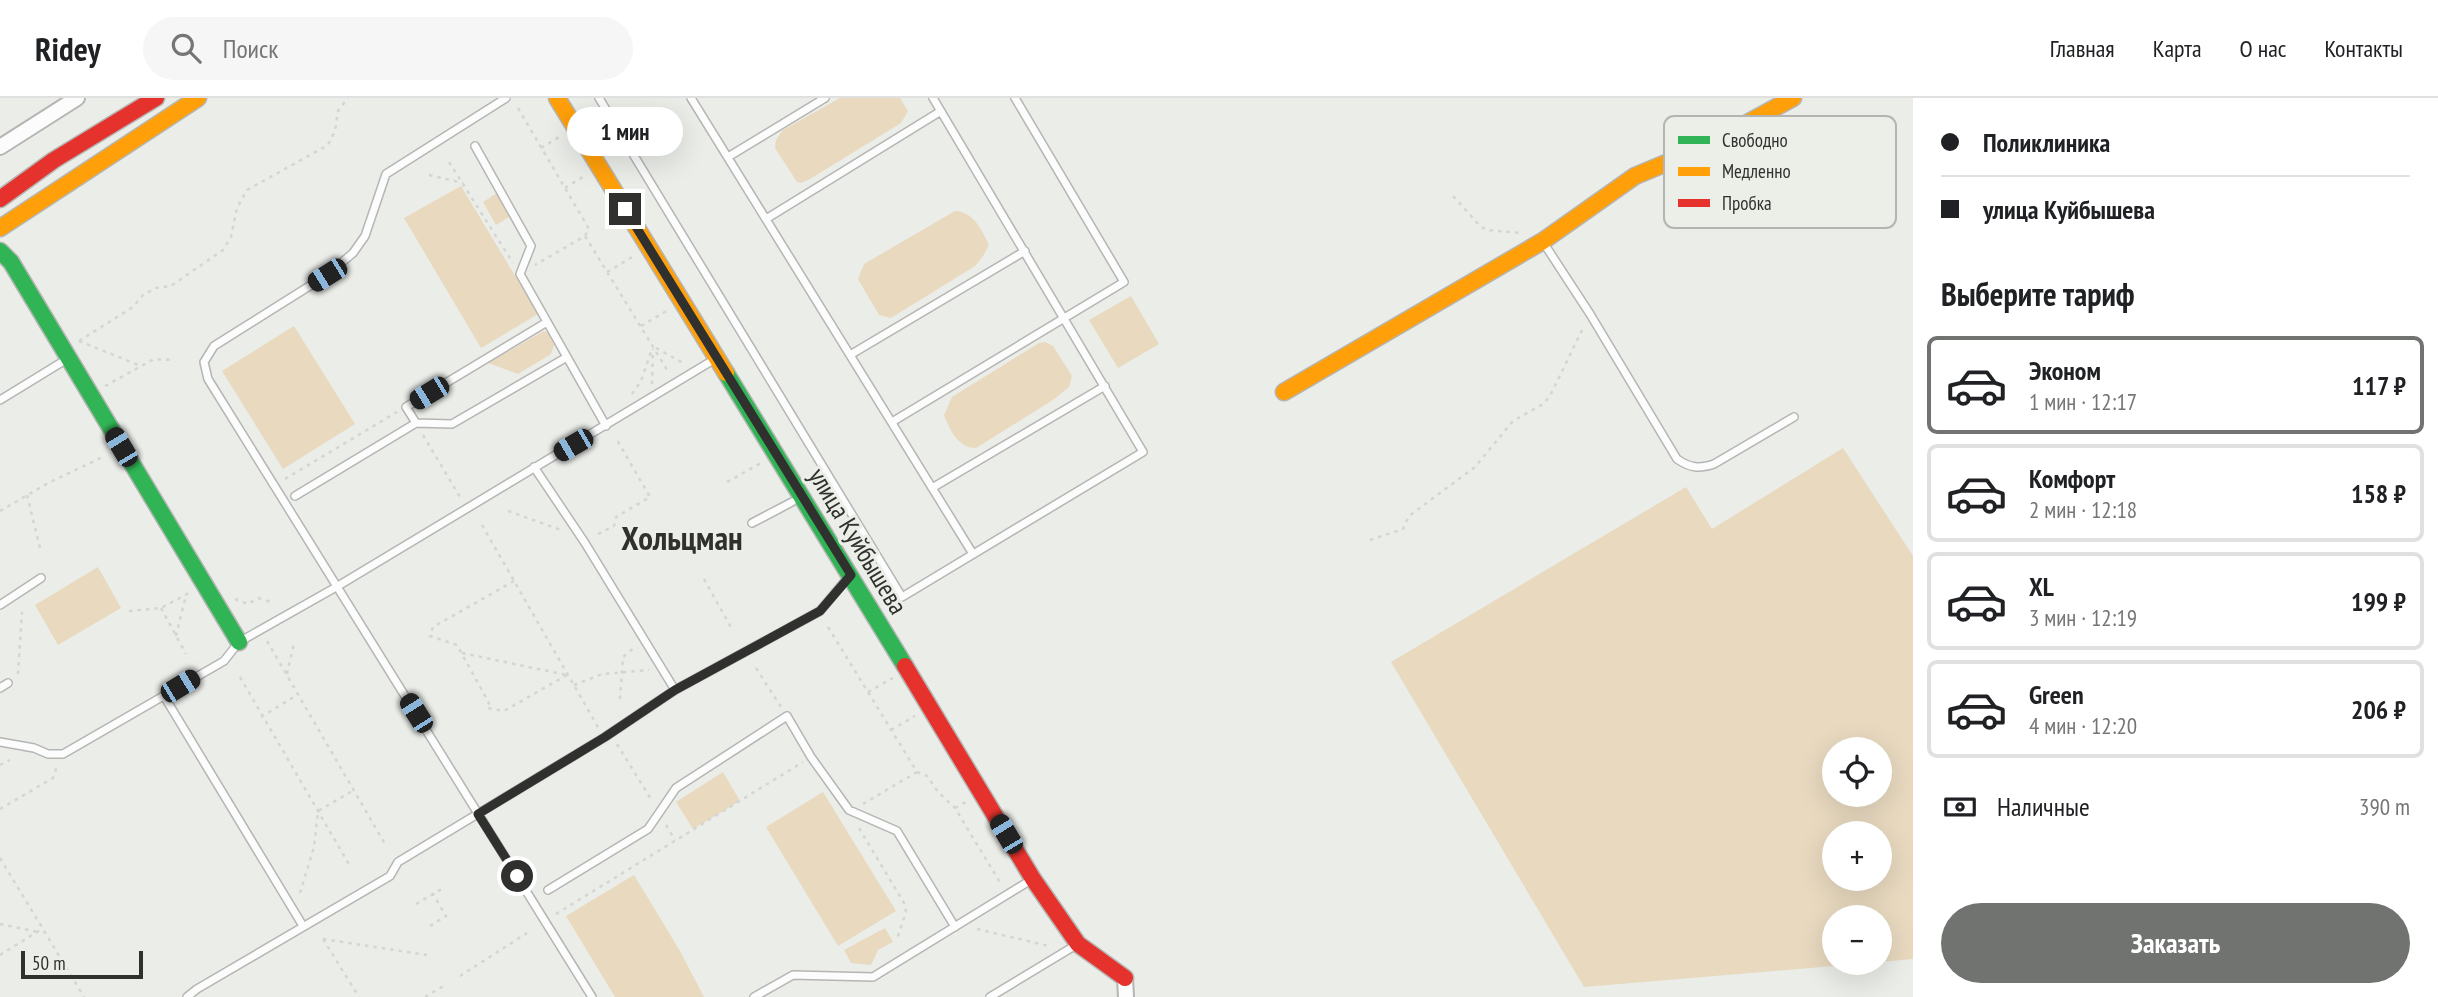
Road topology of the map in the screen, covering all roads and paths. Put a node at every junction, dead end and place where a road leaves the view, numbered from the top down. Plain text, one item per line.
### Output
1 (77, 98) edge
2 (156, 98) edge
3 (198, 98) edge
4 (348, 98) edge
5 (506, 98) edge
6 (557, 98) edge
7 (598, 98) edge
8 (691, 98) edge
9 (825, 98) edge
10 (933, 98) edge
11 (1015, 98) edge
12 (1793, 98) edge
13 (518, 108) dead end
14 (941, 111) junction
15 (1760, 116) edge
16 (565, 134) dead end
17 (475, 146) dead end
18 (0, 147) edge
19 (541, 148) junction
20 (728, 157) junction
21 (449, 162) dead end
22 (1664, 164) edge
23 (588, 174) dead end
24 (429, 176) dead end
25 (463, 183) junction
26 (565, 188) junction
27 (1452, 196) dead end
28 (0, 199) edge
29 (766, 219) junction
30 (3, 226) edge
31 (586, 236) junction
32 (1543, 241) junction
33 (1025, 251) junction
34 (636, 255) dead end
35 (5, 257) edge
36 (607, 272) junction
37 (520, 274) junction
38 (668, 309) dead end
39 (1590, 314) junction
40 (1065, 318) junction
41 (547, 322) junction
42 (640, 326) junction
43 (79, 341) junction
44 (653, 346) junction
45 (68, 353) junction
46 (850, 355) junction
47 (567, 357) junction
48 (717, 358) junction
49 (172, 360) dead end
50 (684, 363) dead end
51 (142, 366) junction
52 (668, 373) dead end
53 (652, 384) dead end
54 (1105, 386) junction
55 (96, 391) dead end
56 (1284, 392) dead end
57 (632, 395) dead end
58 (0, 400) edge
59 (406, 407) junction
60 (1794, 417) dead end
61 (892, 422) junction
62 (416, 423) junction
63 (606, 426) junction
64 (617, 440) dead end
65 (113, 452) dead end
66 (767, 460) dead end
67 (534, 467) junction
68 (285, 479) dead end
69 (727, 482) dead end
70 (932, 488) junction
71 (27, 495) junction
72 (295, 496) dead end
73 (460, 497) dead end
74 (792, 502) dead end
75 (0, 511) edge
76 (508, 511) dead end
77 (752, 523) dead end
78 (482, 525) dead end
79 (561, 530) dead end
80 (598, 534) dead end
81 (1370, 540) dead end
82 (40, 548) dead end
83 (973, 554) junction
84 (851, 575) junction
85 (41, 578) dead end
86 (704, 579) dead end
87 (514, 581) junction
88 (338, 586) junction
89 (196, 589) dead end
90 (186, 595) junction
91 (235, 599) dead end
92 (271, 602) dead end
93 (0, 605) edge
94 (161, 608) junction
95 (130, 611) dead end
96 (22, 612) dead end
97 (828, 627) dead end
98 (732, 629) dead end
99 (176, 636) junction
100 (267, 641) dead end
101 (239, 642) junction
102 (294, 643) dead end
103 (635, 647) dead end
104 (462, 653) junction
105 (186, 654) dead end
106 (756, 668) dead end
107 (649, 670) dead end
108 (622, 672) junction
109 (567, 675) junction
110 (287, 676) junction
111 (17, 677) dead end
112 (240, 677) dead end
113 (893, 678) dead end
114 (8, 683) dead end
115 (574, 686) junction
116 (0, 688) edge
117 (675, 690) junction
118 (868, 692) junction
119 (164, 695) junction
120 (298, 695) junction
121 (620, 699) dead end
122 (261, 716) junction
123 (786, 716) junction
124 (915, 716) dead end
125 (891, 730) junction
126 (601, 733) dead end
127 (0, 742) edge
128 (616, 744) dead end
129 (63, 754) junction
130 (811, 757) junction
131 (10, 760) dead end
132 (0, 765) edge
133 (917, 772) junction
134 (354, 790) junction
135 (972, 799) dead end
136 (955, 808) junction
137 (0, 809) edge
138 (850, 810) junction
139 (318, 811) junction
140 (658, 812) junction
141 (478, 814) junction
142 (675, 840) junction
143 (385, 844) dead end
144 (992, 852) dead end
145 (984, 857) junction
146 (0, 858) edge
147 (349, 866) dead end
148 (1033, 879) junction
149 (445, 887) dead end
150 (1003, 887) dead end
151 (548, 890) dead end
152 (300, 893) dead end
153 (433, 894) junction
154 (416, 904) dead end
155 (556, 914) dead end
156 (0, 924) edge
157 (303, 926) junction
158 (430, 926) dead end
159 (955, 927) junction
160 (977, 929) dead end
161 (40, 930) junction
162 (527, 933) dead end
163 (897, 939) dead end
164 (1078, 944) junction
165 (1059, 948) dead end
166 (0, 955) edge
167 (427, 955) dead end
168 (460, 976) dead end
169 (1125, 978) joint
170 (445, 985) dead end
171 (84, 997) edge
172 (187, 997) edge
173 (359, 997) edge
174 (425, 997) edge
175 (592, 997) edge
176 (754, 997) edge
177 (989, 997) edge
178 (1126, 997) edge

1 - 18 street
2 - 28 street
3 - 30 street
4 - 43 path
5 - 88 lane
6 - 48 street, улица Куйбышева
7 - 83 lane
8 - 20 lane
9 - 20 lane
10 - 14 lane
11 - 40 lane
12 - 15 street
13 - 19 path
14 - 29 lane
14 - 33 lane
16 - 19 path
17 - 37 lane
19 - 26 path
20 - 29 lane
21 - 25 path
22 - 32 street
23 - 26 path
24 - 25 path
25 - 37 path
26 - 31 path
27 - 32 path
29 - 46 lane
31 - 36 path
31 - 37 path
32 - 39 lane
32 - 56 street
33 - 40 lane
33 - 46 lane
34 - 36 path
35 - 45 street
36 - 42 path
37 - 41 lane
38 - 42 path
39 - 60 lane
39 - 81 path
40 - 54 lane
40 - 61 lane
41 - 47 lane
41 - 59 lane
42 - 44 path
43 - 45 path
43 - 51 path
44 - 50 path
44 - 52 path
44 - 53 path
44 - 57 path
45 - 58 lane
45 - 101 street
46 - 61 lane
47 - 62 lane
47 - 63 lane
48 - 63 lane
48 - 84 street, улица Куйбышева
49 - 51 path
51 - 55 path
54 - 70 lane
54 - 83 lane
59 - 62 lane
59 - 68 path
61 - 70 lane
62 - 72 lane
62 - 73 path
63 - 67 lane
64 - 80 path
65 - 71 path
66 - 69 path
67 - 88 lane
67 - 117 lane
70 - 83 lane
71 - 75 path
71 - 82 path
74 - 77 lane
76 - 79 path
78 - 87 path
84 - 117 lane
84 - 148 street, улица Куйбышева
85 - 93 lane
86 - 98 path
87 - 104 path
87 - 109 path
88 - 101 lane
88 - 141 lane
89 - 90 path
90 - 94 path
90 - 99 path
91 - 92 path
94 - 95 path
94 - 99 path
96 - 111 path
97 - 118 path
99 - 105 path
100 - 110 path
101 - 119 lane
102 - 110 path
103 - 108 path
104 - 109 path
104 - 109 path
106 - 123 path
107 - 108 path
108 - 115 path
108 - 121 path
109 - 115 path
110 - 120 path
112 - 122 path
113 - 118 path
114 - 116 lane
115 - 126 path
117 - 141 lane
118 - 125 path
119 - 129 lane
119 - 157 lane
120 - 122 path
120 - 134 path
122 - 139 path
123 - 130 lane
123 - 140 lane
124 - 125 path
125 - 133 path
127 - 129 lane
128 - 140 path
129 - 137 path
130 - 138 lane
130 - 142 path
131 - 132 path
133 - 136 path
133 - 138 path
134 - 139 path
134 - 143 path
135 - 136 path
136 - 145 path
138 - 159 lane
138 - 163 path
139 - 147 path
139 - 152 path
140 - 142 path
140 - 151 lane
141 - 157 lane
141 - 175 lane
142 - 155 path
144 - 145 path
145 - 150 path
146 - 161 path
148 - 159 lane
148 - 164 street, улица Куйбышева
149 - 153 path
153 - 154 path
153 - 158 path
156 - 161 path
157 - 172 lane
159 - 176 lane
160 - 165 path
161 - 166 path
161 - 171 path
162 - 168 path
164 - 169 street, улица Куйбышева
164 - 177 lane
167 - 173 path
169 - 178 street, улица Куйбышева
170 - 174 path

